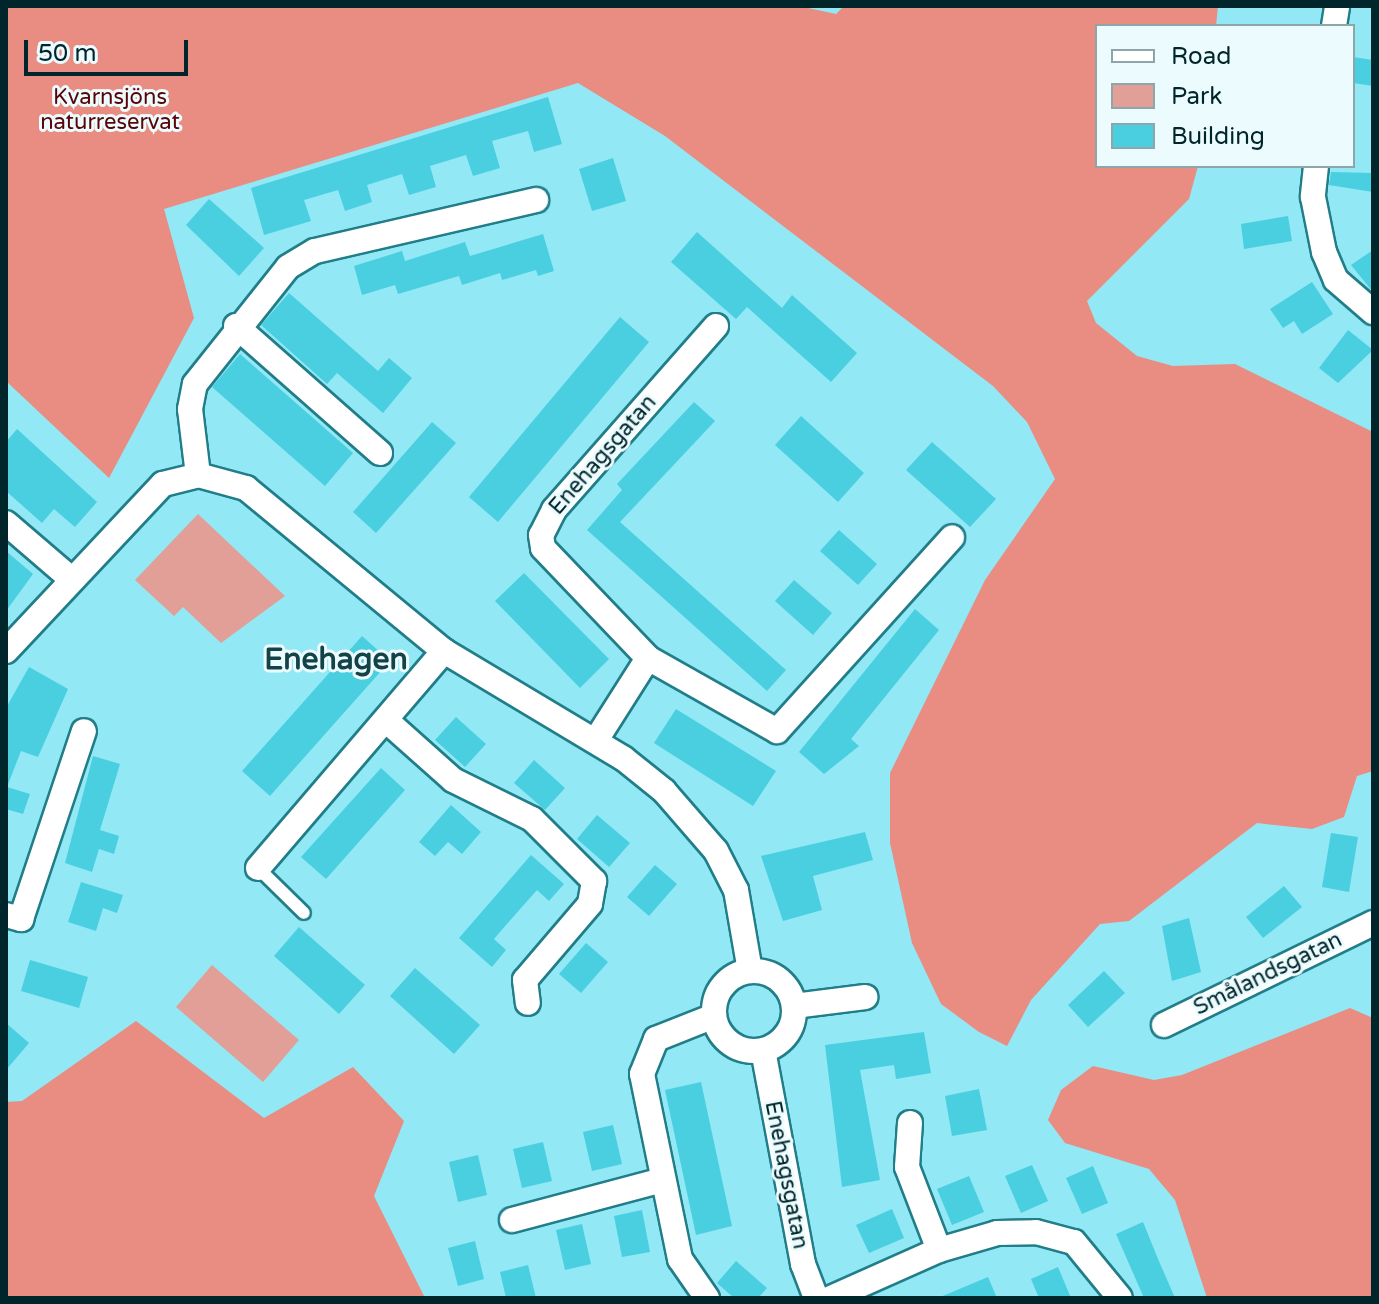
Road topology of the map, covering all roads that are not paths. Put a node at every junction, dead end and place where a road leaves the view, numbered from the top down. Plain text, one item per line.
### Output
1 (1316, 168) edge
2 (536, 200) dead end
3 (1373, 312) edge
4 (236, 326) junction
5 (716, 326) dead end
6 (380, 453) dead end
7 (198, 475) junction
8 (6, 523) edge
9 (952, 537) dead end
10 (69, 577) junction
11 (6, 651) edge
12 (444, 651) junction
13 (648, 658) junction
14 (388, 722) junction
15 (84, 731) dead end
16 (596, 740) junction
17 (258, 868) joint
18 (304, 913) dead end
19 (6, 915) edge
20 (1373, 923) edge
21 (750, 971) junction
22 (865, 997) dead end
23 (528, 1003) dead end
24 (794, 1006) junction
25 (714, 1016) junction
26 (1164, 1025) dead end
27 (763, 1050) junction
28 (910, 1123) dead end
29 (659, 1181) junction
30 (512, 1220) dead end
31 (939, 1250) junction
32 (707, 1298) edge
33 (816, 1298) edge
34 (831, 1298) edge
35 (1120, 1298) edge

1 - 3 street
2 - 4 street
4 - 6 street
4 - 7 street
5 - 13 street, Enehagsgatan
7 - 10 street
7 - 12 street
8 - 10 street
9 - 13 street, Enehagsgatan
10 - 11 street
12 - 14 street
12 - 16 street
13 - 16 street
14 - 17 street
14 - 23 street
15 - 19 street
16 - 21 street
17 - 18 lane
20 - 26 street, Smålandsgatan
21 - 24 street
21 - 25 street
22 - 24 street
24 - 27 street
25 - 27 street
25 - 29 street
27 - 33 street, Enehagsgatan
28 - 31 street
29 - 30 street
29 - 32 street
31 - 34 street
31 - 35 street

